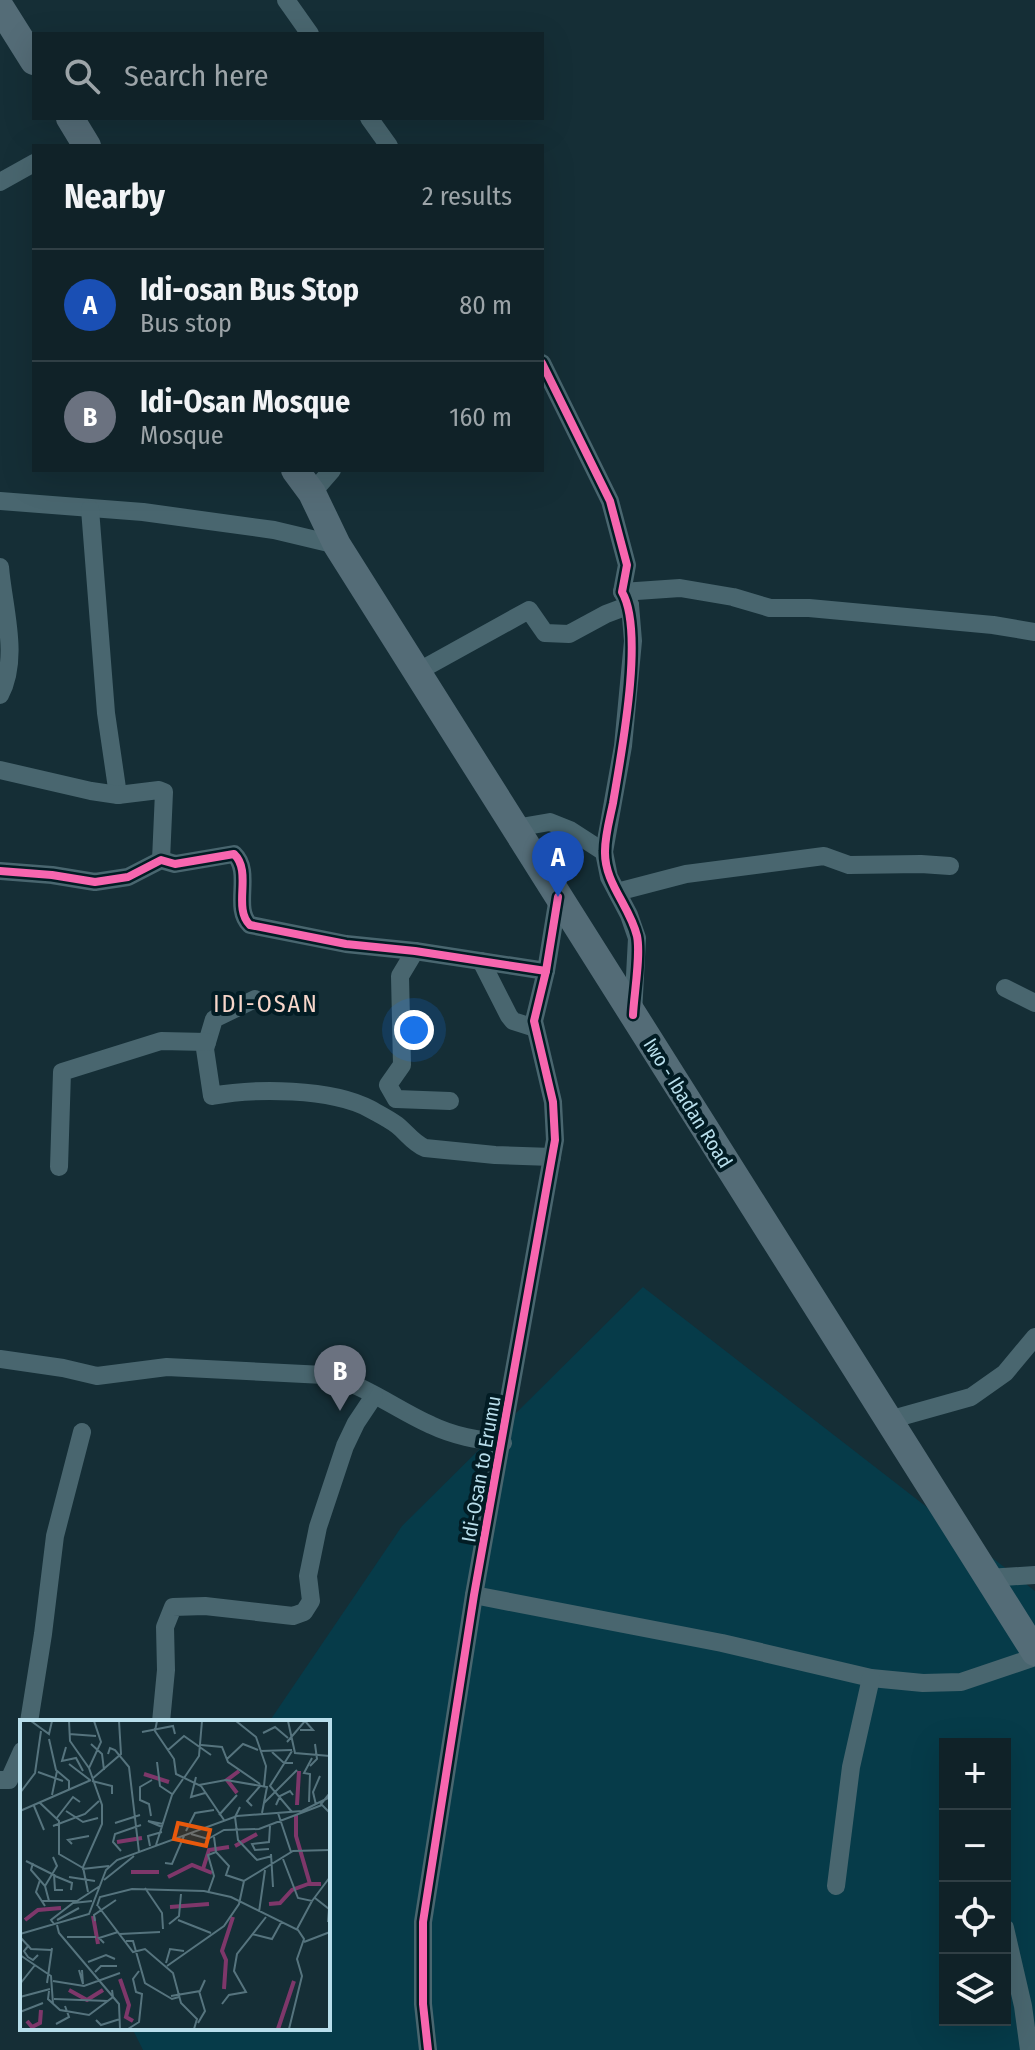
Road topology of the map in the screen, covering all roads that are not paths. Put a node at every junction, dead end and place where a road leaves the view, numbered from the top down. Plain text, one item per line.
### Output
1 (286, 0) edge
2 (0, 7) edge
3 (309, 32) edge
4 (32, 58) edge
5 (370, 120) edge
6 (388, 144) edge
7 (32, 164) edge
8 (0, 182) edge
9 (544, 367) edge
10 (296, 472) edge
11 (330, 472) edge
12 (312, 493) junction
13 (0, 501) edge
14 (90, 509) junction
15 (337, 545) junction
16 (0, 567) edge
17 (626, 598) junction
18 (1035, 632) edge
19 (417, 672) junction
20 (1, 692) edge
21 (0, 770) edge
22 (118, 795) junction
23 (515, 828) junction
24 (604, 852) junction
25 (161, 860) junction
26 (950, 866) dead end
27 (0, 871) edge
28 (617, 892) junction
29 (558, 897) junction
30 (415, 951) junction
31 (481, 961) junction
32 (546, 971) junction
33 (1005, 988) dead end
34 (255, 999) dead end
35 (1035, 1003) edge
36 (633, 1015) junction
37 (535, 1028) junction
38 (207, 1042) junction
39 (450, 1101) dead end
40 (552, 1157) junction
41 (59, 1167) dead end
42 (1035, 1337) edge
43 (0, 1359) edge
44 (374, 1396) junction
45 (889, 1420) junction
46 (82, 1432) dead end
47 (503, 1443) junction
48 (1035, 1575) edge
49 (988, 1578) junction
50 (474, 1595) junction
51 (1035, 1654) edge
52 (871, 1678) junction
53 (29, 1720) edge
54 (161, 1720) edge
55 (20, 1755) edge
56 (0, 1780) edge
57 (836, 1886) dead end
58 (1011, 1947) edge
59 (1029, 2004) edge
60 (428, 2050) edge
61 (1029, 2050) edge

1 - 3 street
2 - 4 main road
5 - 6 street
7 - 8 street
9 - 17 street
10 - 12 main road, Iwo - Ibadan Road
11 - 12 street
12 - 15 main road, Iwo - Ibadan Road
13 - 14 street
14 - 15 street
14 - 22 street
15 - 19 main road, Iwo - Ibadan Road
16 - 20 street
17 - 18 street
17 - 19 street
17 - 24 street
19 - 23 main road, Iwo - Ibadan Road
21 - 22 street
22 - 25 street
23 - 24 street
23 - 29 main road, Iwo - Ibadan Road
24 - 28 street
25 - 27 street
25 - 30 street
26 - 28 street
28 - 36 street
29 - 32 street, Idi-Osan to Erumu
29 - 36 main road, Iwo - Ibadan Road
30 - 31 street
30 - 39 street
31 - 32 street
31 - 37 street
32 - 37 street, Idi-Osan to Erumu
33 - 35 street
34 - 38 street
36 - 45 main road, Iwo - Ibadan Road
37 - 40 street, Idi-Osan to Erumu
38 - 40 street
38 - 41 street
40 - 47 street, Idi-Osan to Erumu
42 - 45 street
43 - 44 street
44 - 47 street
44 - 54 street
45 - 49 main road, Iwo - Ibadan Road
46 - 53 street
47 - 50 street, Idi-Osan to Erumu
48 - 49 street
49 - 51 main road, Iwo - Ibadan Road
50 - 52 street
50 - 60 street, Idi-Osan to Erumu
51 - 52 street
52 - 57 street
55 - 56 street
58 - 59 street
59 - 61 street

